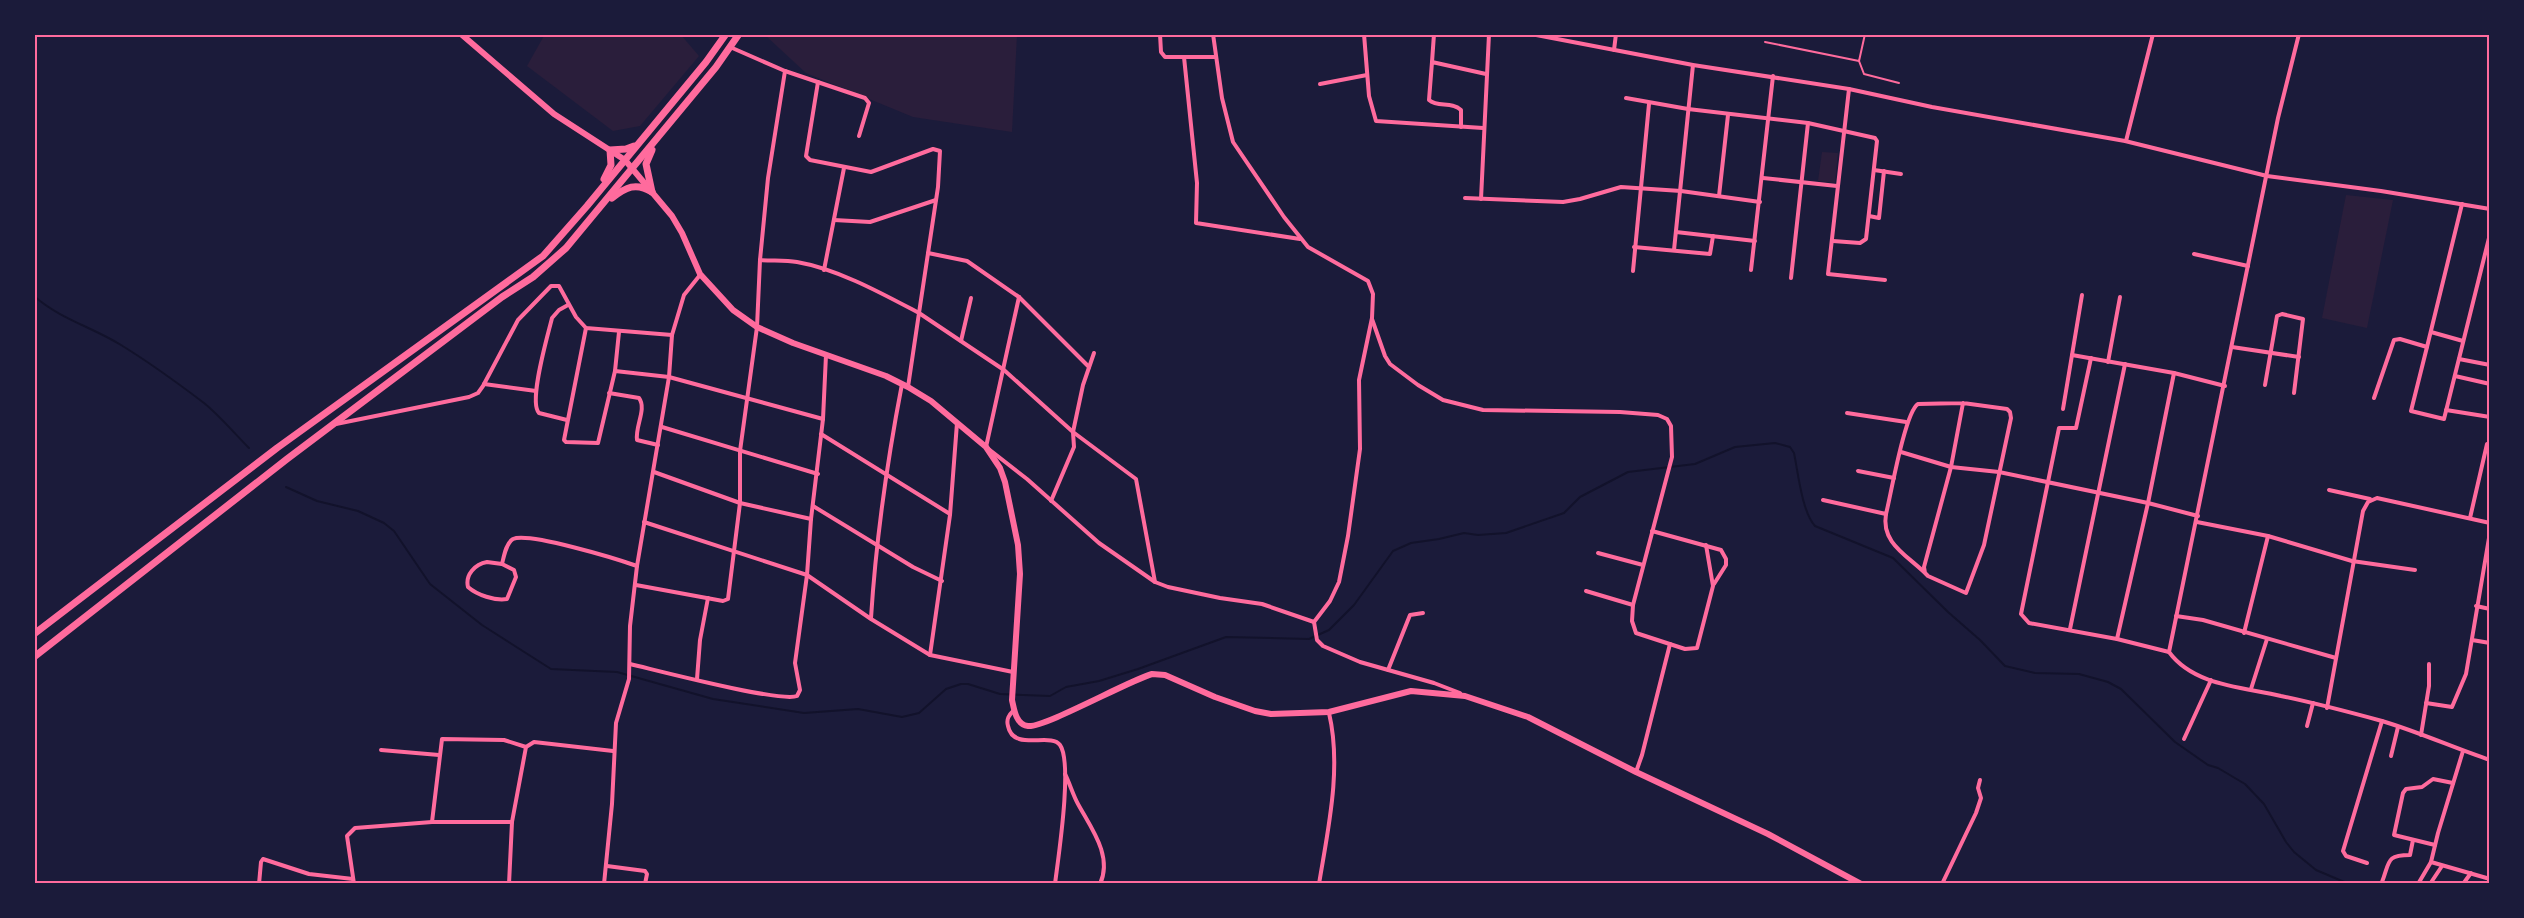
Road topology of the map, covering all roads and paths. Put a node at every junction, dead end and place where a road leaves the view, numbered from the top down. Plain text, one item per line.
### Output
1 (461, 34) edge
2 (726, 34) edge
3 (739, 34) edge
4 (1160, 34) edge
5 (1213, 34) edge
6 (1364, 34) edge
7 (1434, 34) edge
8 (1489, 34) edge
9 (1531, 34) edge
10 (1616, 34) edge
11 (1865, 34) edge
12 (2153, 34) edge
13 (2299, 34) edge
14 (1765, 42) dead end
15 (730, 47) junction
16 (1614, 50) junction
17 (1184, 57) junction
18 (1215, 57) junction
19 (1859, 61) junction
20 (1432, 62) junction
21 (1693, 65) junction
22 (785, 71) junction
23 (1486, 74) junction
24 (1367, 75) junction
25 (1773, 76) junction
26 (818, 82) junction
27 (1899, 83) dead end
28 (1320, 84) dead end
29 (1849, 88) junction
30 (1626, 98) dead end
31 (1649, 104) junction
32 (1688, 109) junction
33 (1728, 114) junction
34 (1768, 118) junction
35 (1808, 123) junction
36 (1461, 127) junction
37 (1483, 128) junction
38 (1844, 131) junction
39 (648, 132) junction
40 (660, 134) junction
41 (859, 136) dead end
42 (2126, 141) junction
43 (610, 150) junction
44 (625, 160) junction
45 (632, 168) junction
46 (844, 168) junction
47 (1874, 170) junction
48 (1884, 171) junction
49 (1901, 174) dead end
50 (2267, 176) junction
51 (1763, 178) junction
52 (1801, 182) junction
53 (1837, 186) junction
54 (1641, 188) junction
55 (1681, 191) junction
56 (652, 192) junction
57 (1719, 196) junction
58 (1465, 198) dead end
59 (1480, 199) junction
60 (936, 200) junction
61 (1760, 202) junction
62 (2462, 204) junction
63 (587, 206) junction
64 (600, 208) junction
65 (2490, 209) edge
66 (1869, 216) junction
67 (834, 220) junction
68 (1676, 232) junction
69 (2490, 234) edge
70 (1713, 236) junction
71 (1301, 239) junction
72 (1755, 241) junction
73 (1833, 241) junction
74 (1634, 248) junction
75 (1674, 250) junction
76 (928, 253) junction
77 (2194, 254) dead end
78 (760, 260) junction
79 (2248, 266) junction
80 (824, 270) junction
81 (1751, 270) dead end
82 (1633, 271) dead end
83 (700, 274) junction
84 (1791, 278) dead end
85 (1885, 280) dead end
86 (2082, 295) dead end
87 (1019, 297) junction
88 (2120, 297) dead end
89 (971, 298) dead end
90 (568, 305) junction
91 (919, 313) junction
92 (1372, 318) junction
93 (757, 327) junction
94 (586, 328) junction
95 (619, 332) junction
96 (2431, 332) junction
97 (672, 335) junction
98 (962, 341) junction
99 (2463, 341) junction
100 (2427, 347) junction
101 (2232, 348) junction
102 (1094, 353) dead end
103 (2270, 353) junction
104 (826, 355) junction
105 (2072, 355) junction
106 (2300, 357) junction
107 (2091, 358) junction
108 (2459, 359) junction
109 (2108, 362) junction
110 (2125, 364) junction
111 (2490, 365) edge
112 (1089, 367) junction
113 (615, 370) junction
114 (1004, 370) junction
115 (2174, 373) junction
116 (2455, 376) junction
117 (669, 377) junction
118 (484, 384) junction
119 (2490, 384) edge
120 (2265, 385) dead end
121 (905, 386) junction
122 (2225, 386) junction
123 (536, 391) junction
124 (609, 393) junction
125 (2294, 393) dead end
126 (2374, 398) dead end
127 (747, 399) junction
128 (1963, 403) junction
129 (2062, 408) dead end
130 (2446, 410) junction
131 (1847, 412) dead end
132 (325, 414) junction
133 (2490, 417) edge
134 (823, 419) junction
135 (567, 420) junction
136 (957, 422) junction
137 (1906, 422) junction
138 (333, 425) junction
139 (662, 428) junction
140 (1073, 432) junction
141 (821, 434) junction
142 (2487, 444) dead end
143 (658, 445) junction
144 (986, 447) junction
145 (740, 451) junction
146 (1901, 452) junction
147 (1951, 467) junction
148 (1858, 471) dead end
149 (654, 472) junction
150 (2000, 472) junction
151 (818, 474) junction
152 (885, 474) junction
153 (1894, 478) junction
154 (2049, 482) junction
155 (2329, 490) dead end
156 (2098, 492) junction
157 (2371, 499) junction
158 (1822, 500) dead end
159 (1051, 501) junction
160 (740, 503) junction
161 (2148, 503) junction
162 (813, 506) junction
163 (1886, 514) junction
164 (950, 515) junction
165 (2198, 516) junction
166 (2470, 518) junction
167 (811, 519) junction
168 (644, 522) junction
169 (2198, 522) junction
170 (2490, 523) edge
171 (1652, 531) junction
172 (2490, 532) edge
173 (2268, 536) junction
174 (876, 544) junction
175 (1706, 544) junction
176 (736, 551) junction
177 (1598, 554) dead end
178 (2352, 561) junction
179 (502, 564) junction
180 (1643, 565) junction
181 (637, 566) junction
182 (2415, 570) dead end
183 (1925, 573) junction
184 (807, 575) junction
185 (942, 582) junction
186 (1155, 582) junction
187 (636, 585) junction
188 (1713, 586) junction
189 (1586, 591) dead end
190 (708, 598) junction
191 (1633, 605) junction
192 (2476, 606) junction
193 (2490, 609) edge
194 (1423, 613) dead end
195 (2176, 616) junction
196 (871, 619) junction
197 (1314, 622) junction
198 (2070, 629) junction
199 (2244, 633) junction
200 (34, 634) edge
201 (2117, 639) junction
202 (2267, 639) junction
203 (2472, 640) junction
204 (2490, 643) edge
205 (1670, 644) junction
206 (2169, 652) junction
207 (930, 655) junction
208 (34, 657) edge
209 (2336, 658) junction
210 (630, 664) junction
211 (2430, 664) dead end
212 (1388, 670) junction
213 (1012, 672) junction
214 (697, 679) junction
215 (2211, 680) junction
216 (2251, 689) junction
217 (1465, 696) junction
218 (2313, 703) junction
219 (2426, 703) junction
220 (2327, 708) junction
221 (1014, 710) junction
222 (1329, 712) junction
223 (2382, 721) junction
224 (2307, 726) dead end
225 (2398, 727) junction
226 (2421, 735) junction
227 (2184, 739) dead end
228 (526, 747) junction
229 (381, 750) dead end
230 (613, 751) junction
231 (2463, 752) junction
232 (439, 754) junction
233 (2391, 756) dead end
234 (2490, 760) edge
235 (1064, 770) junction
236 (1636, 772) junction
237 (1980, 780) dead end
238 (2453, 783) junction
239 (432, 822) junction
240 (512, 822) junction
241 (2413, 840) junction
242 (2435, 845) junction
243 (2431, 862) junction
244 (2367, 863) dead end
245 (607, 866) junction
246 (2442, 866) junction
247 (2471, 873) junction
248 (2490, 879) edge
249 (353, 881) edge
250 (2382, 882) edge
251 (259, 884) edge
252 (509, 884) edge
253 (604, 884) edge
254 (645, 884) edge
255 (1055, 884) edge
256 (1100, 884) edge
257 (1319, 884) edge
258 (1861, 884) edge
259 (1942, 884) edge
260 (2418, 884) edge
261 (2430, 884) edge
262 (2463, 884) edge

1 - 43 main road
2 - 39 highway
3 - 15 highway
4 - 17 street
5 - 18 street
6 - 24 street
7 - 20 street
8 - 23 street
9 - 16 street
10 - 16 street
11 - 19 lane
12 - 42 street
13 - 50 street
14 - 19 lane
15 - 22 street
15 - 40 highway
16 - 21 street
17 - 18 street
17 - 71 street
18 - 71 street
19 - 27 lane
20 - 23 street
20 - 36 street
21 - 25 street
21 - 32 street
22 - 26 street
22 - 78 street
23 - 37 street
24 - 28 street
24 - 36 street
25 - 29 street
25 - 34 street
26 - 41 street
26 - 46 street
29 - 38 street
29 - 42 street
30 - 31 street
31 - 32 street
31 - 54 street
32 - 33 street
32 - 55 street
33 - 34 street
33 - 57 street
34 - 35 street
34 - 51 street
35 - 38 street
35 - 52 street
36 - 37 street
37 - 59 street
38 - 47 street
38 - 53 street
39 - 43 highway
39 - 44 highway
40 - 45 highway
40 - 56 highway
42 - 50 street
43 - 44 main road
43 - 63 highway
44 - 45 main road
44 - 63 highway
45 - 56 main road
45 - 64 highway
46 - 60 street
46 - 67 street
47 - 48 street
47 - 66 street
48 - 49 street
48 - 66 street
50 - 62 street
50 - 79 street
51 - 52 street
51 - 61 street
52 - 53 street
52 - 84 street
53 - 73 street
54 - 55 street
54 - 59 street
54 - 74 street
55 - 57 street
55 - 68 street
56 - 64 highway
56 - 83 main road
57 - 61 street
58 - 59 street
60 - 67 street
60 - 76 street
61 - 72 street
62 - 65 street
62 - 96 street
63 - 132 highway
64 - 138 highway
66 - 73 street
67 - 80 street
68 - 70 street
68 - 75 street
69 - 99 street
70 - 72 street
70 - 75 street
71 - 92 street
72 - 81 street
73 - 85 street
74 - 75 street
74 - 82 street
76 - 87 street
76 - 91 street
77 - 79 street
78 - 80 street
78 - 93 street
79 - 101 street
80 - 91 street
83 - 93 main road
83 - 97 street
86 - 105 street
87 - 112 street
87 - 114 street
88 - 109 street
89 - 98 street
90 - 94 street
90 - 118 street
90 - 123 street
91 - 98 street
91 - 121 street
92 - 171 street
92 - 197 street
93 - 104 main road
93 - 127 street
94 - 95 street
94 - 135 street
95 - 97 street
95 - 113 street
96 - 99 street
96 - 100 street
97 - 117 street
98 - 114 street
99 - 108 street
100 - 126 street
100 - 130 street
101 - 103 street
101 - 122 street
102 - 112 street
103 - 106 street
103 - 106 street
103 - 120 street
104 - 121 main road
104 - 134 street
105 - 107 street
105 - 129 street
106 - 125 street
107 - 109 street
107 - 154 street
108 - 111 street
108 - 116 street
109 - 110 street
110 - 115 street
110 - 156 street
112 - 140 street
113 - 117 street
113 - 124 street
114 - 140 street
114 - 144 street
115 - 122 street
115 - 161 street
116 - 119 street
116 - 130 street
117 - 127 street
117 - 139 street
118 - 123 street
118 - 138 street
121 - 136 main road
121 - 152 street
122 - 165 street
123 - 135 street
124 - 135 street
124 - 143 street
127 - 134 street
127 - 145 street
128 - 137 street
128 - 147 street
128 - 150 street
130 - 133 street
131 - 137 street
132 - 138 highway
132 - 200 highway
134 - 141 street
136 - 144 main road
136 - 164 street
137 - 146 street
138 - 208 highway
139 - 143 street
139 - 145 street
140 - 159 street
140 - 186 street
141 - 151 street
141 - 152 street
142 - 166 street
143 - 149 street
144 - 159 street
144 - 213 main road
145 - 151 street
145 - 160 street
146 - 147 street
146 - 153 street
147 - 150 street
147 - 183 street
148 - 153 street
149 - 160 street
149 - 168 street
150 - 154 street
150 - 183 street
151 - 162 street
152 - 164 street
152 - 174 street
153 - 163 street
154 - 156 street
154 - 198 street
155 - 157 street
156 - 161 street
156 - 198 street
157 - 166 street
157 - 178 street
158 - 163 street
159 - 186 street
160 - 167 street
160 - 176 street
161 - 165 street
161 - 201 street
162 - 167 street
162 - 174 street
163 - 183 street
164 - 185 street
165 - 169 street
166 - 170 street
167 - 184 street
168 - 176 street
168 - 181 street
169 - 173 street
169 - 195 street
171 - 175 street
171 - 180 street
172 - 192 street
173 - 178 street
173 - 199 street
174 - 185 street
174 - 196 street
175 - 188 street
175 - 188 street
176 - 184 street
176 - 190 street
177 - 180 street
178 - 182 street
178 - 209 street
179 - 179 street
179 - 181 street
180 - 191 street
181 - 187 street
184 - 196 street
184 - 214 street
185 - 207 street
186 - 197 street
187 - 190 street
187 - 210 street
188 - 205 street
189 - 191 street
190 - 214 street
191 - 205 street
192 - 193 street
192 - 203 street
194 - 212 street
195 - 199 street
195 - 206 street
196 - 207 street
197 - 212 street
198 - 201 street
199 - 202 street
201 - 206 street
202 - 209 street
202 - 216 street
203 - 204 street
203 - 219 street
205 - 236 street
206 - 215 street
207 - 213 street
209 - 220 street
210 - 214 street
210 - 230 street
211 - 219 street
212 - 217 street
213 - 221 main road
215 - 216 street
215 - 227 street
216 - 218 street
217 - 222 main road
217 - 236 main road
218 - 220 street
218 - 224 street
219 - 226 street
220 - 223 street
221 - 222 main road
221 - 235 street
222 - 257 street
223 - 225 street
223 - 244 street
225 - 226 street
225 - 233 street
226 - 231 street
228 - 230 street
228 - 232 street
228 - 240 street
229 - 232 street
230 - 245 street
231 - 234 street
231 - 238 street
232 - 239 street
235 - 255 street
235 - 256 street
236 - 258 main road
237 - 259 street
238 - 241 street
238 - 242 street
239 - 240 street
239 - 249 street
240 - 252 street
241 - 242 street
241 - 250 street
242 - 243 street
243 - 246 street
243 - 260 street
245 - 253 street
245 - 254 street
246 - 247 street
246 - 261 street
247 - 248 street
247 - 262 street
249 - 251 street

